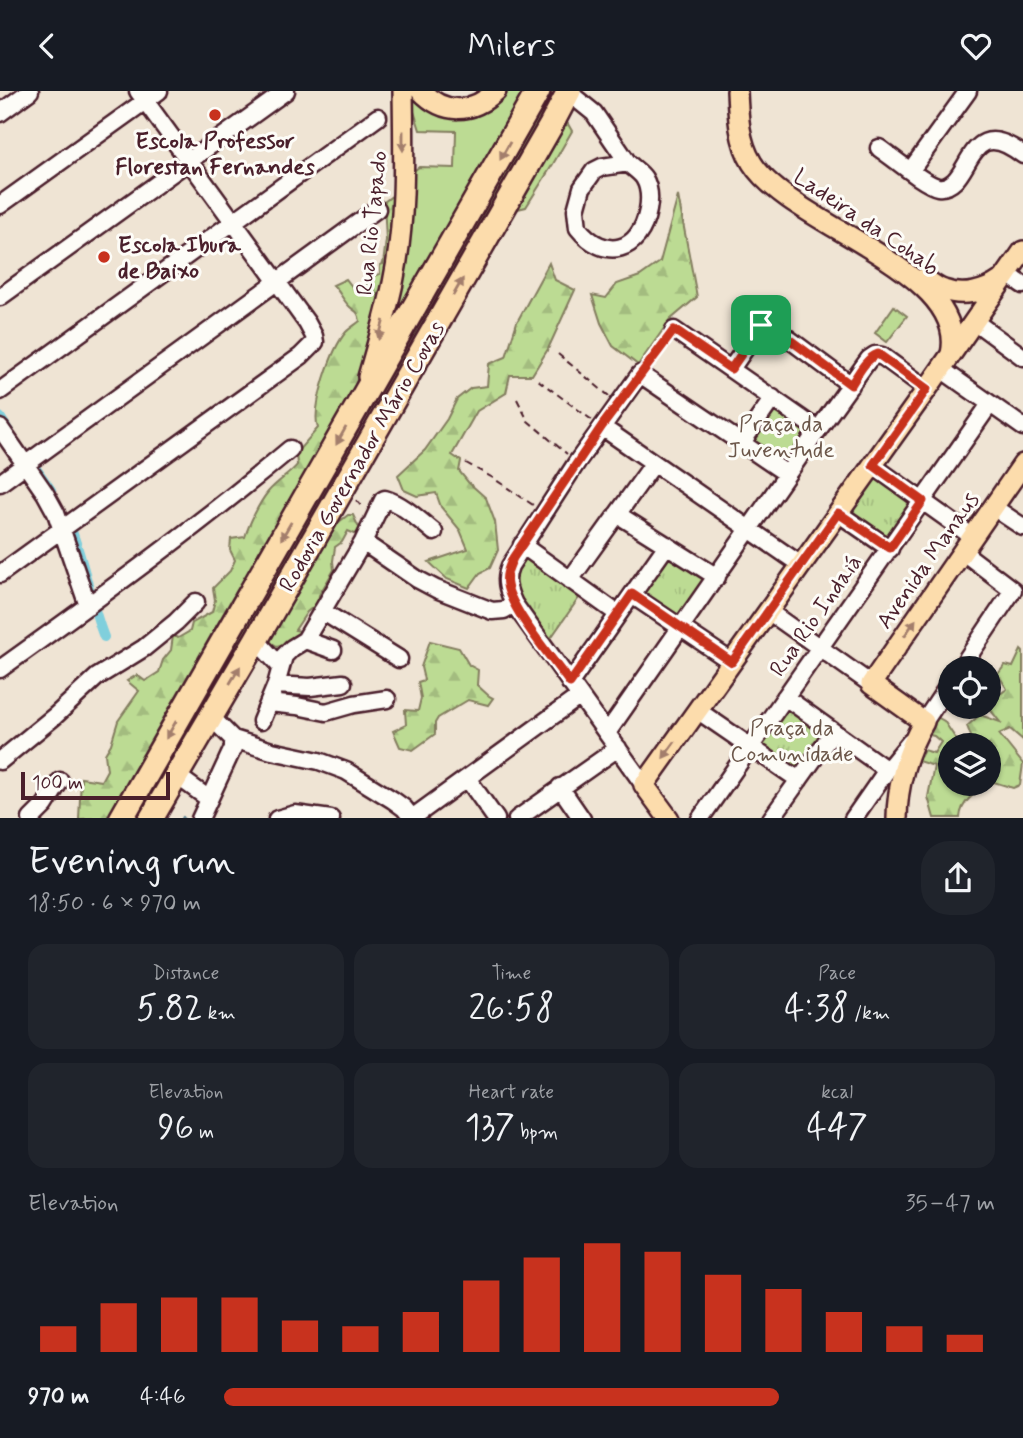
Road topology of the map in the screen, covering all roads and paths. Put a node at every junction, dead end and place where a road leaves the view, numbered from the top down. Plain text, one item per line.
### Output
1 (30, 91) edge
2 (286, 91) edge
3 (403, 91) edge
4 (421, 91) edge
5 (496, 91) edge
6 (538, 91) edge
7 (737, 91) edge
8 (750, 91) edge
9 (968, 91) edge
10 (569, 92) edge
11 (148, 94) edge
12 (0, 113) edge
13 (378, 117) dead end
14 (878, 148) dead end
15 (1023, 155) edge
16 (189, 162) junction
17 (628, 163) junction
18 (911, 170) junction
19 (0, 205) edge
20 (377, 209) dead end
21 (233, 221) junction
22 (1023, 251) edge
23 (1011, 279) edge
24 (277, 282) junction
25 (0, 297) edge
26 (974, 321) junction
27 (674, 330) joint
28 (558, 353) dead end
29 (1023, 357) edge
30 (946, 362) junction
31 (731, 369) junction
32 (640, 374) junction
33 (538, 380) dead end
34 (851, 385) junction
35 (927, 389) junction
36 (0, 391) edge
37 (773, 398) junction
38 (516, 399) dead end
39 (362, 400) junction
40 (614, 400) dead end
41 (990, 404) junction
42 (598, 424) junction
43 (1023, 427) edge
44 (0, 429) edge
45 (818, 430) junction
46 (741, 444) junction
47 (290, 449) dead end
48 (569, 456) dead end
49 (30, 462) junction
50 (466, 463) dead end
51 (654, 463) junction
52 (1023, 464) edge
53 (873, 465) junction
54 (787, 474) junction
55 (0, 483) edge
56 (343, 486) junction
57 (923, 501) junction
58 (993, 507) junction
59 (537, 508) dead end
60 (838, 513) junction
61 (617, 514) junction
62 (375, 519) junction
63 (65, 526) junction
64 (1023, 527) edge
65 (750, 530) junction
66 (434, 532) dead end
67 (363, 542) junction
68 (968, 544) junction
69 (522, 545) junction
70 (667, 545) junction
71 (890, 548) junction
72 (801, 565) junction
73 (0, 573) edge
74 (716, 577) junction
75 (570, 580) junction
76 (632, 594) junction
77 (196, 602) dead end
78 (91, 603) junction
79 (514, 604) junction
80 (323, 611) junction
81 (768, 611) junction
82 (618, 614) junction
83 (682, 628) junction
84 (305, 640) junction
85 (256, 641) junction
86 (820, 648) junction
87 (333, 650) dead end
88 (969, 656) edge
89 (399, 659) dead end
90 (732, 662) junction
91 (280, 666) junction
92 (0, 669) edge
93 (343, 683) dead end
94 (871, 684) junction
95 (276, 685) junction
96 (575, 690) junction
97 (785, 697) junction
98 (387, 699) dead end
99 (938, 701) edge
100 (269, 703) junction
101 (697, 710) junction
102 (210, 716) junction
103 (261, 721) dead end
104 (919, 730) junction
105 (833, 732) junction
106 (607, 733) junction
107 (233, 739) junction
108 (750, 746) junction
109 (618, 748) junction
110 (0, 761) edge
111 (887, 769) junction
112 (176, 775) junction
113 (467, 778) junction
114 (799, 780) junction
115 (60, 782) dead end
116 (644, 785) junction
117 (560, 787) junction
118 (209, 799) junction
119 (31, 818) edge
120 (121, 818) edge
121 (150, 818) edge
122 (200, 818) edge
123 (277, 818) edge
124 (331, 818) edge
125 (413, 818) edge
126 (496, 818) edge
127 (517, 818) edge
128 (582, 818) edge
129 (669, 818) edge
130 (700, 818) edge
131 (771, 818) edge
132 (854, 818) edge
133 (897, 818) edge

1 - 12 street
2 - 16 street
3 -> 39 main road, Rua Rio Tapado
4 - 5 main road
6 -> 39 highway, Rodovia Governador Mário Covas
7 - 30 main road, Ladeira da Cohab
8 - 23 main road, Ladeira da Cohab
9 - 18 street
10 - 17 street
56 -> 10 highway, Rodovia Governador Mário Covas
11 - 16 street
11 - 19 street
13 - 21 street
14 - 18 street
15 - 18 street
16 - 21 street
16 - 25 street
17 - 17 street
20 - 24 street
21 - 24 street
21 - 36 street
22 - 23 main road
23 - 26 main road
24 - 49 street
24 - 63 street
26 - 29 street
26 - 30 main road
27 - 31 street
27 - 32 path
28 - 40 path
30 - 35 main road
30 - 41 street
31 - 34 street
31 - 37 street
32 - 42 street
32 - 46 street
33 - 42 path
34 - 35 street
34 - 45 street
35 - 53 main road
37 - 45 street
37 - 46 street
38 - 48 path
39 -> 120 highway, Rodovia Governador Mário Covas
41 - 43 street
41 - 57 street, Rua Rio Indaiá
42 - 51 street
42 - 69 street
44 - 49 street
45 - 54 street
46 - 54 street
47 - 78 street
49 - 55 street
49 - 63 street
50 - 59 path
51 - 61 street
51 - 65 street
52 - 58 main road, Avenida Manaus
53 - 57 street
53 - 60 main road
54 - 65 street
56 - 62 path
56 - 85 highway, Rodovia Governador Mário Covas
57 - 68 street
57 - 71 street, Rua Rio Indaiá
58 - 64 street
58 - 68 main road, Avenida Manaus
60 - 71 street
60 - 72 main road
61 - 70 street
61 - 75 street
62 - 66 street
62 - 67 street
63 - 73 street
63 - 78 street
65 - 72 street
65 - 74 street
67 - 79 street
67 - 80 street
68 - 88 street
94 -> 68 main road, Avenida Manaus
69 - 75 street
69 - 79 street
70 - 74 street
70 - 76 street
71 - 86 street, Rua Rio Indaiá
72 - 81 main road
74 - 83 street
75 - 82 street
76 - 82 street
76 - 83 street
77 - 110 street
78 - 92 street
79 - 96 street
80 - 84 street
80 - 89 street
81 - 86 street
81 - 90 main road
82 - 96 street
83 - 90 street
83 - 106 street
84 - 87 street
84 - 91 street
85 - 91 street
102 -> 85 highway, Rodovia Governador Mário Covas
86 - 94 street
86 - 97 street, Rua Rio Indaiá
90 - 101 main road
91 - 95 street
93 - 95 street
94 - 104 main road
95 - 100 street
96 - 106 street
96 - 113 street
97 - 105 street
97 - 108 street, Rua Rio Indaiá
98 - 100 street
99 - 104 street
100 - 103 street
101 - 108 street
101 -> 116 main road
102 - 107 street
102 - 112 highway, Rodovia Governador Mário Covas
104 - 111 street
104 - 133 main road
105 - 111 street
105 - 114 street
106 - 109 street
107 - 118 street
107 - 125 street
108 - 114 street
108 - 130 street, Rua Rio Indaiá
109 - 116 street
109 - 117 street
111 - 132 street
112 - 118 street
112 - 121 highway, Rodovia Governador Mário Covas
113 - 125 street
113 - 126 street
114 - 131 street
115 - 119 street
116 - 129 main road
117 - 127 street
117 - 128 street
118 - 122 street
123 - 124 street

